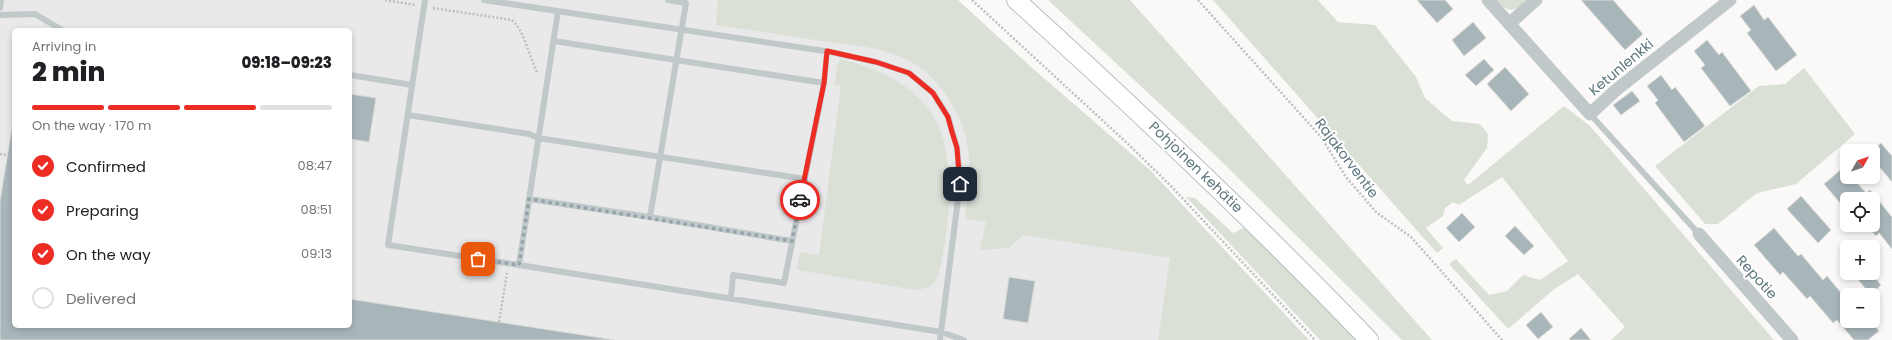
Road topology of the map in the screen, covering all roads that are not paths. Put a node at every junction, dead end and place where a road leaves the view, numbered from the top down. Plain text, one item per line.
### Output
1 (1, 0) edge
2 (425, 0) edge
3 (484, 0) edge
4 (668, 0) edge
5 (1016, 0) edge
6 (1488, 0) edge
7 (1536, 0) edge
8 (1730, 0) edge
9 (0, 8) edge
10 (558, 11) junction
11 (0, 15) edge
12 (1509, 24) junction
13 (59, 28) edge
14 (682, 30) junction
15 (554, 41) junction
16 (827, 51) junction
17 (676, 60) junction
18 (352, 75) edge
19 (824, 83) junction
20 (412, 85) junction
21 (1590, 114) junction
22 (408, 115) junction
23 (538, 138) junction
24 (660, 156) junction
25 (805, 179) junction
26 (529, 199) junction
27 (650, 218) junction
28 (1699, 234) joint
29 (792, 241) junction
30 (519, 265) junction
31 (731, 298) junction
32 (941, 332) junction
33 (940, 340) edge
34 (964, 340) edge
35 (1369, 340) edge
36 (1792, 340) edge

1 - 9 lane
2 - 20 lane
3 - 10 lane
4 - 14 lane
5 - 35 main road, Pohjoinen kehätie
6 - 12 street, Ketunlenkki
7 - 12 street
8 - 21 street, Ketunlenkki
10 - 14 lane
10 - 15 lane
11 - 13 lane
12 - 21 street, Ketunlenkki
14 - 16 lane
14 - 17 lane
15 - 17 lane
15 - 23 lane
16 - 19 lane
16 - 32 lane
17 - 19 lane
17 - 24 lane
18 - 20 lane
19 - 25 lane
20 - 22 lane
21 - 28 lane
22 - 23 lane
22 - 30 lane
23 - 24 lane
23 - 26 lane
24 - 25 lane
24 - 27 lane
25 - 29 lane
26 - 27 lane
26 - 30 lane
27 - 29 lane
28 - 36 street, Repotie
29 - 31 lane
30 - 31 lane
31 - 32 lane
32 - 33 lane
32 - 34 lane

